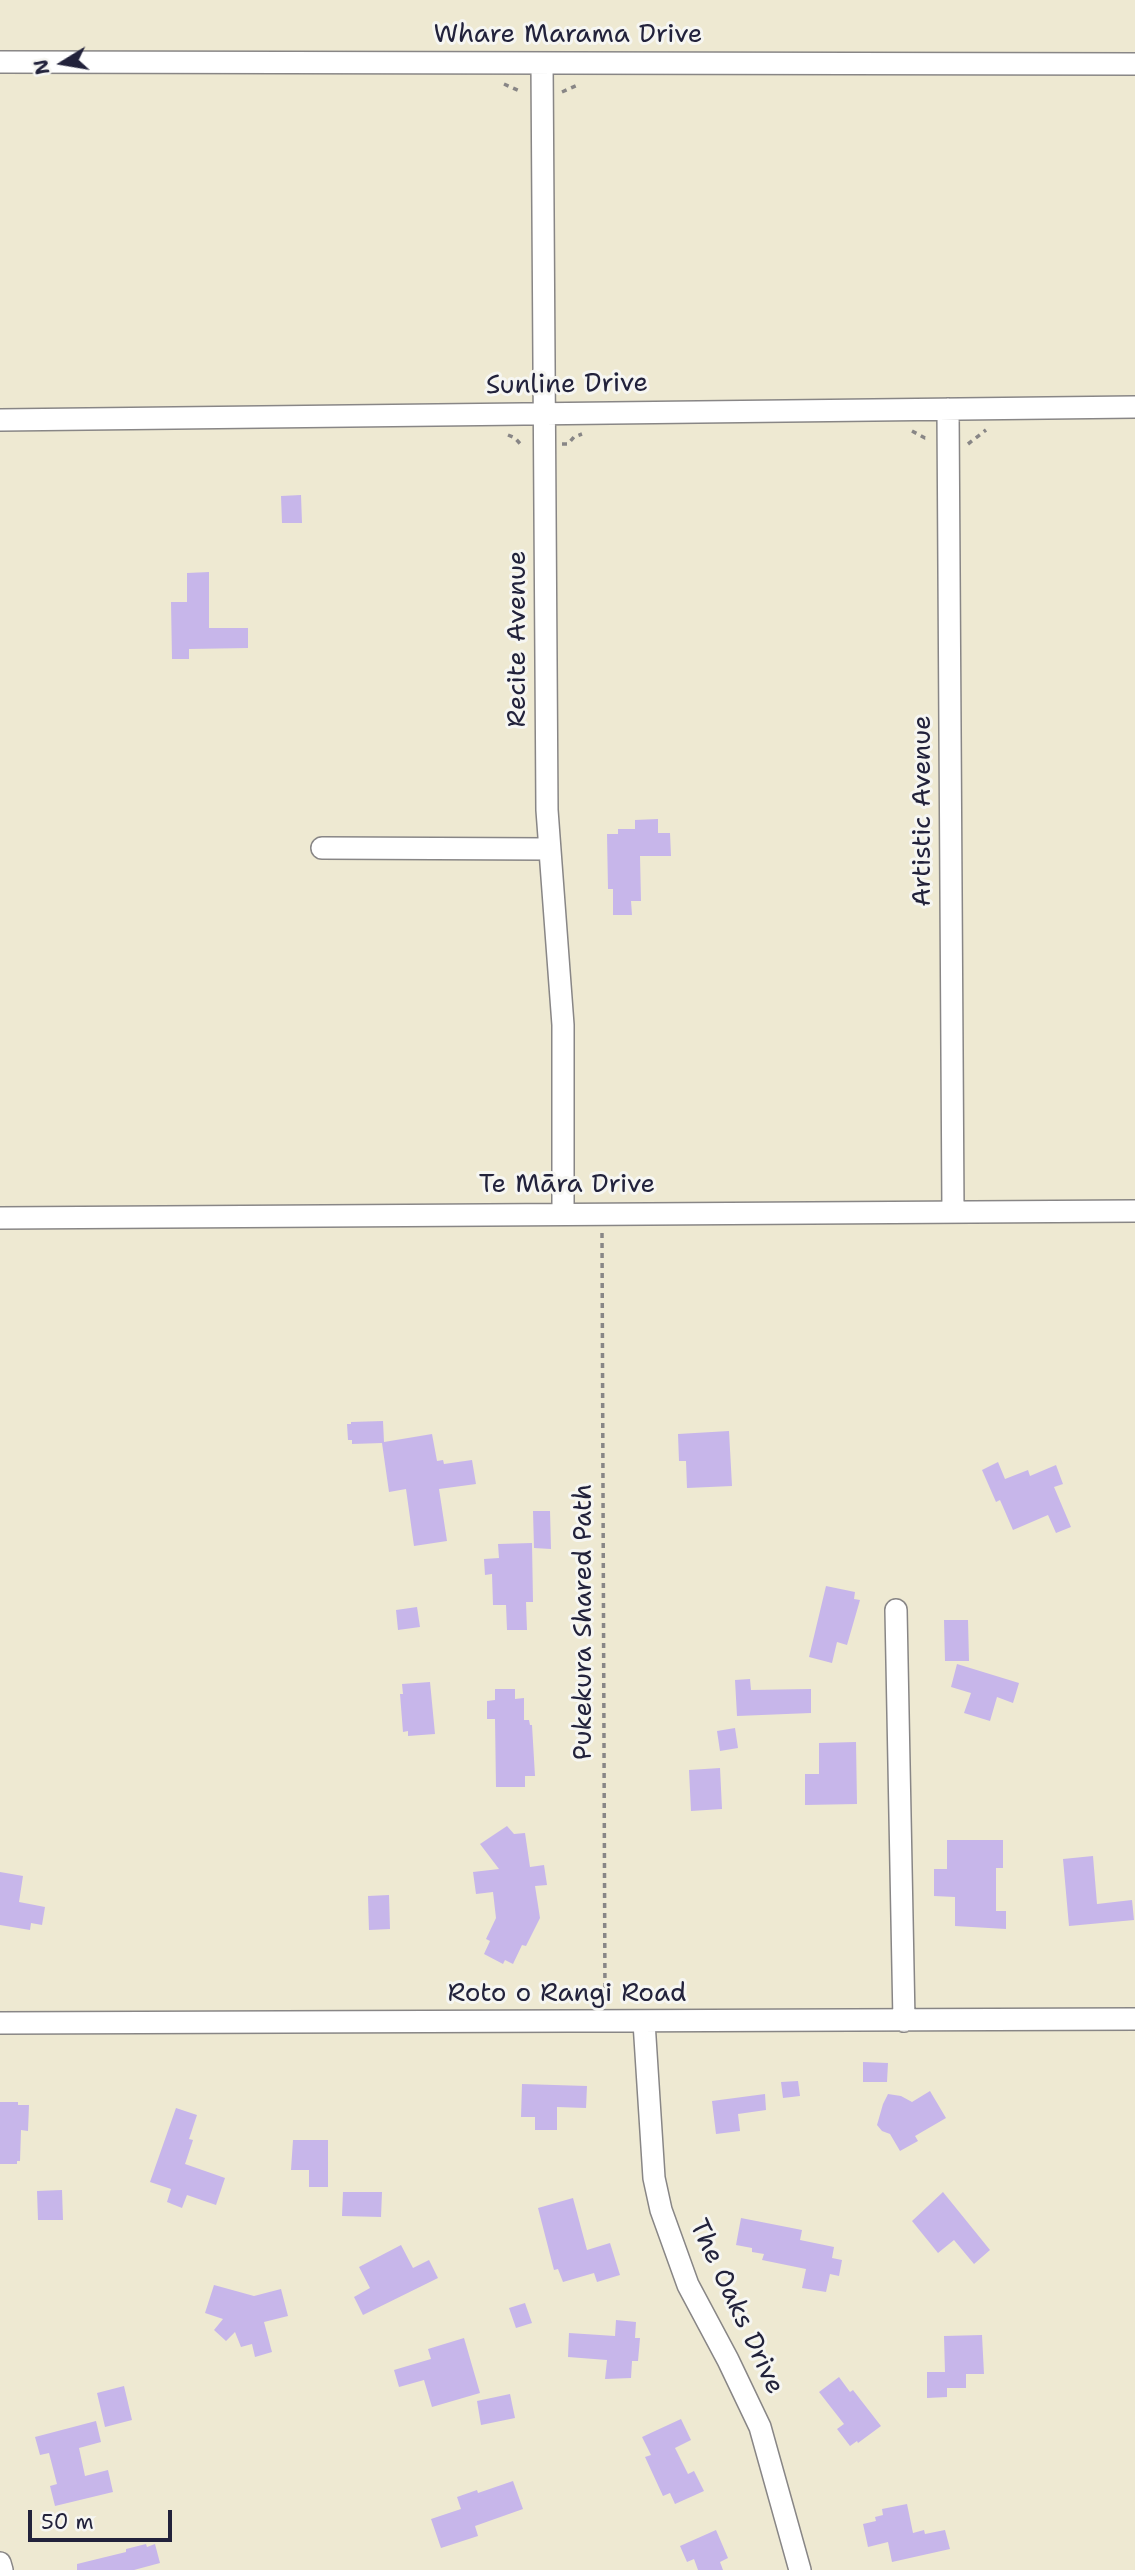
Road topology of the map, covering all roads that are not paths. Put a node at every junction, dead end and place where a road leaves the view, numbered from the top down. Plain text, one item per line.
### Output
1 (0, 62) edge
2 (542, 63) junction
3 (1135, 64) edge
4 (1135, 407) edge
5 (948, 409) junction
6 (544, 413) junction
7 (0, 421) edge
8 (322, 848) dead end
9 (549, 849) junction
10 (1135, 1211) edge
11 (953, 1212) junction
12 (563, 1213) junction
13 (0, 1218) edge
14 (896, 1610) dead end
15 (1135, 2019) edge
16 (904, 2021) junction
17 (644, 2022) junction
18 (0, 2023) edge
19 (0, 2563) edge
20 (2, 2570) edge
21 (800, 2570) edge

1 - 2 street, Whare Marama Drive
2 - 3 street, Whare Marama Drive
2 - 6 street, Recite Avenue
4 - 5 street, Sunline Drive
5 - 6 street, Sunline Drive
5 - 11 street, Artistic Avenue
6 - 7 street, Sunline Drive
6 - 9 street, Recite Avenue
8 - 9 street
9 - 12 street, Recite Avenue
10 - 11 street, Te Māra Drive
11 - 12 street, Te Māra Drive
12 - 13 street, Te Māra Drive
14 - 16 street
15 - 16 street, Roto o Rangi Road
16 - 17 street, Roto o Rangi Road
17 - 18 street, Roto o Rangi Road
17 - 21 street, The Oaks Drive
19 - 20 street

